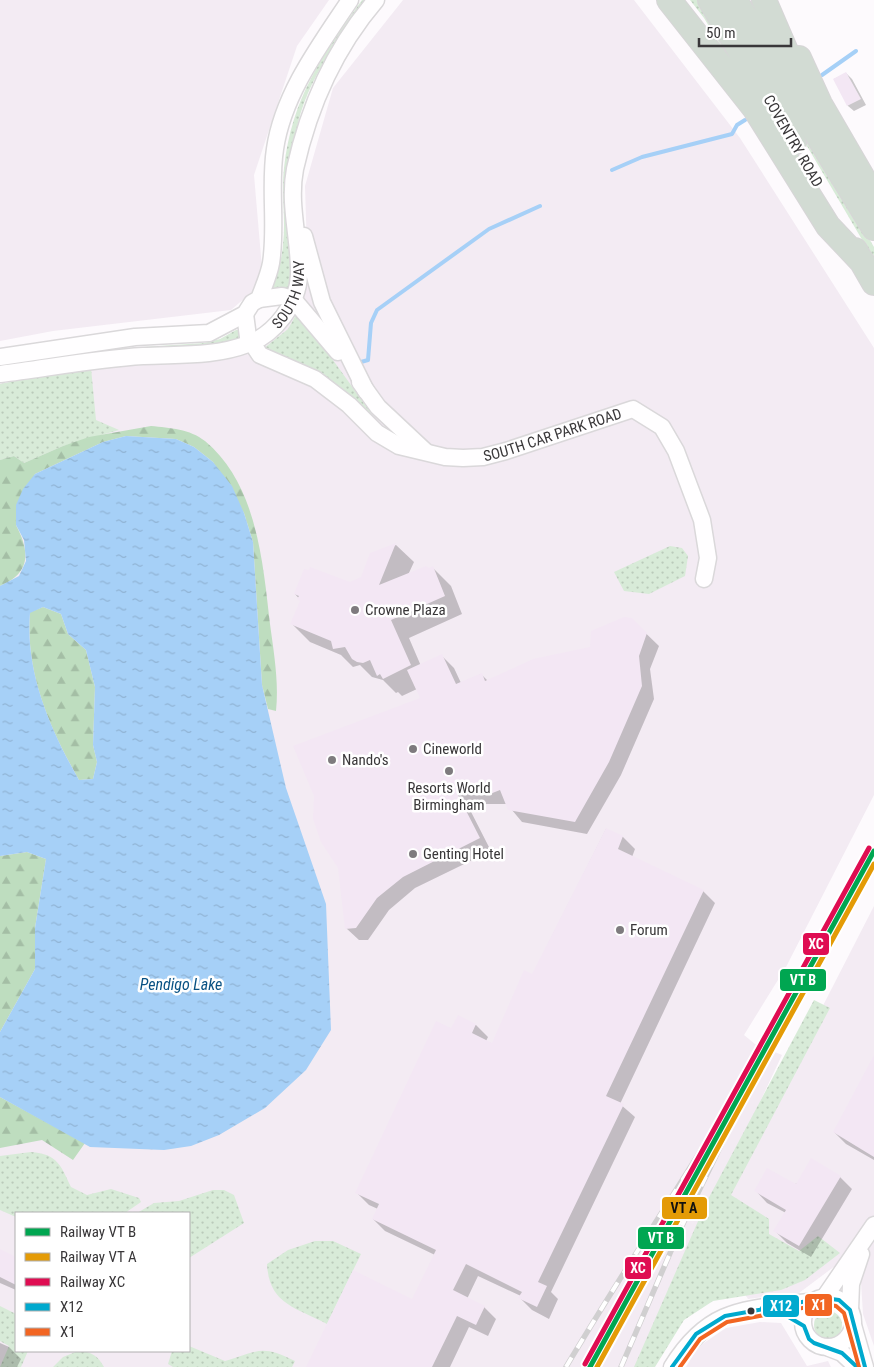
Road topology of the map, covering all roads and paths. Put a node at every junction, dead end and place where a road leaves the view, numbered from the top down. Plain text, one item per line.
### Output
1 (350, 0) edge
2 (376, 0) edge
3 (669, 0) edge
4 (710, 0) edge
5 (735, 0) edge
6 (764, 0) edge
7 (775, 0) edge
8 (294, 182) junction
9 (874, 197) edge
10 (874, 221) edge
11 (874, 228) edge
12 (868, 273) edge
13 (258, 299) junction
14 (293, 299) junction
15 (245, 314) junction
16 (250, 344) junction
17 (0, 357) edge
18 (34, 370) junction
19 (0, 374) edge
20 (0, 380) edge
21 (366, 391) junction
22 (427, 452) junction
23 (704, 579) dead end
24 (870, 1232) edge
25 (820, 1299) junction
26 (762, 1308) junction
27 (852, 1317) junction
28 (804, 1326) junction
29 (829, 1348) junction
30 (672, 1367) edge
31 (857, 1367) edge
32 (865, 1367) edge

1 - 13 street, SOUTH WAY
2 - 8 street, SOUTH WAY
3 - 12 highway
4 - 12 highway, COVENTRY ROAD
5 - 11 highway, COVENTRY ROAD
6 - 10 highway
7 - 9 highway
8 - 14 street, SOUTH WAY
8 - 21 street
13 - 14 street
13 - 15 street, SOUTH WAY
14 - 16 street, SOUTH WAY
14 - 21 street
15 - 16 street
15 - 17 street, SOUTH WAY
16 - 18 street, SOUTH WAY
16 - 22 street, SOUTH CAR PARK ROAD
18 - 19 street, SOUTH WAY
18 - 20 street
21 - 22 street
22 - 23 street, SOUTH CAR PARK ROAD
24 - 25 street
24 - 27 street
25 - 26 street
25 - 27 street
25 - 28 street
26 - 28 street
26 - 30 street
27 - 29 street
27 - 32 street
28 - 29 street
29 - 31 street

